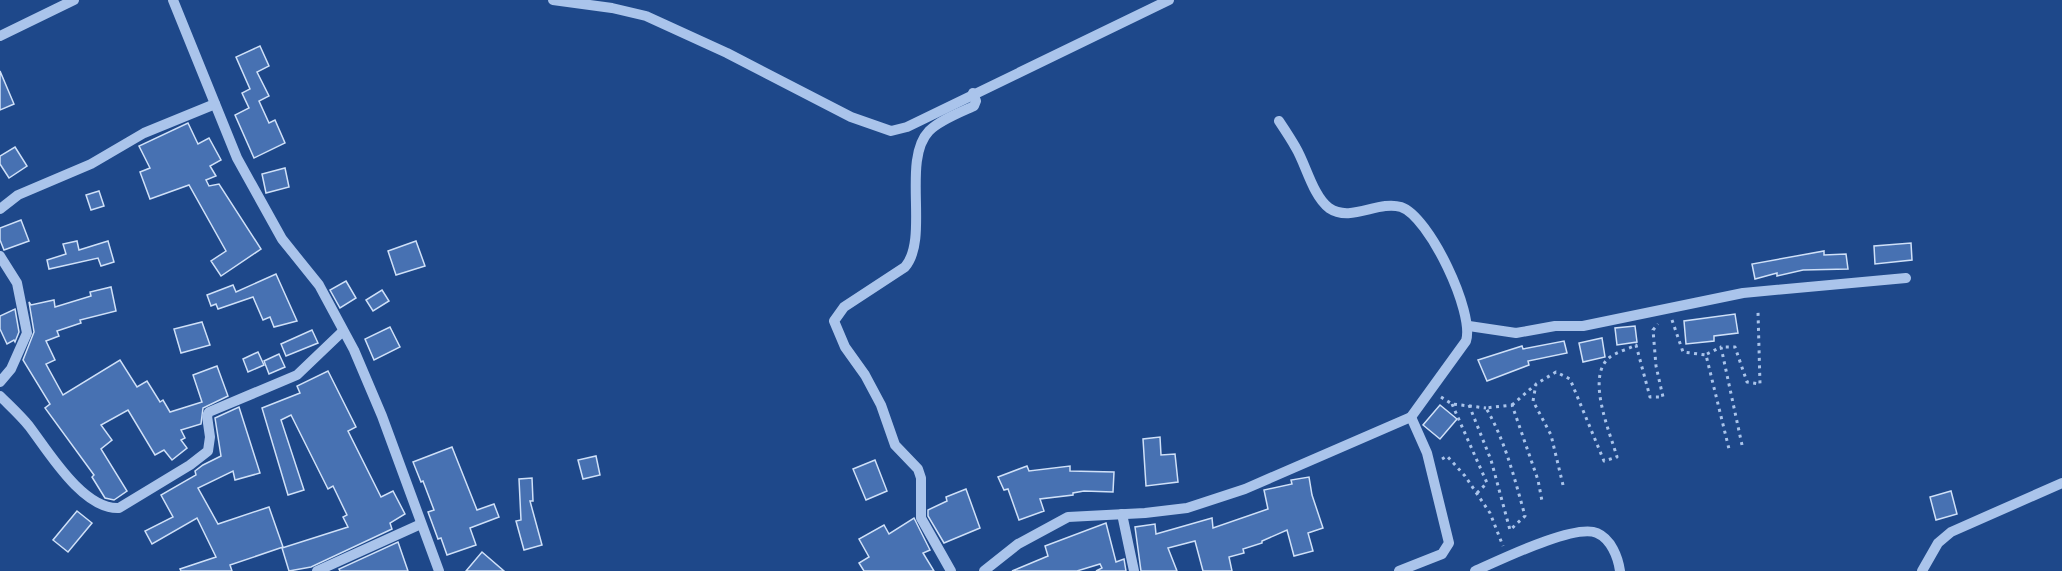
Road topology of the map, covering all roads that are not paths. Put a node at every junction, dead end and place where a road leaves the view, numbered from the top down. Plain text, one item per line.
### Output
1 (74, 0) edge
2 (173, 0) edge
3 (553, 0) edge
4 (1169, 0) edge
5 (0, 36) edge
6 (973, 93) junction
7 (215, 104) junction
8 (1279, 121) dead end
9 (0, 209) edge
10 (0, 256) edge
11 (1906, 278) dead end
12 (1469, 326) junction
13 (342, 332) junction
14 (0, 382) edge
15 (0, 396) edge
16 (1411, 417) junction
17 (2062, 483) edge
18 (1122, 514) junction
19 (421, 524) junction
20 (317, 571) edge
21 (439, 571) edge
22 (951, 571) edge
23 (984, 571) edge
24 (1134, 571) edge
25 (1399, 571) edge
26 (1475, 571) edge
27 (1620, 571) edge
28 (1922, 571) edge

1 - 5 street
2 - 7 street
3 - 6 street
4 - 6 street
6 - 22 street
7 - 9 street
7 - 13 street
8 - 12 street
10 - 14 street
11 - 12 street
12 - 16 street
13 - 15 street
13 - 19 street
16 - 18 street
16 - 25 street
17 - 28 street
18 - 23 street
18 - 24 street
19 - 20 street
19 - 21 street
26 - 27 street

